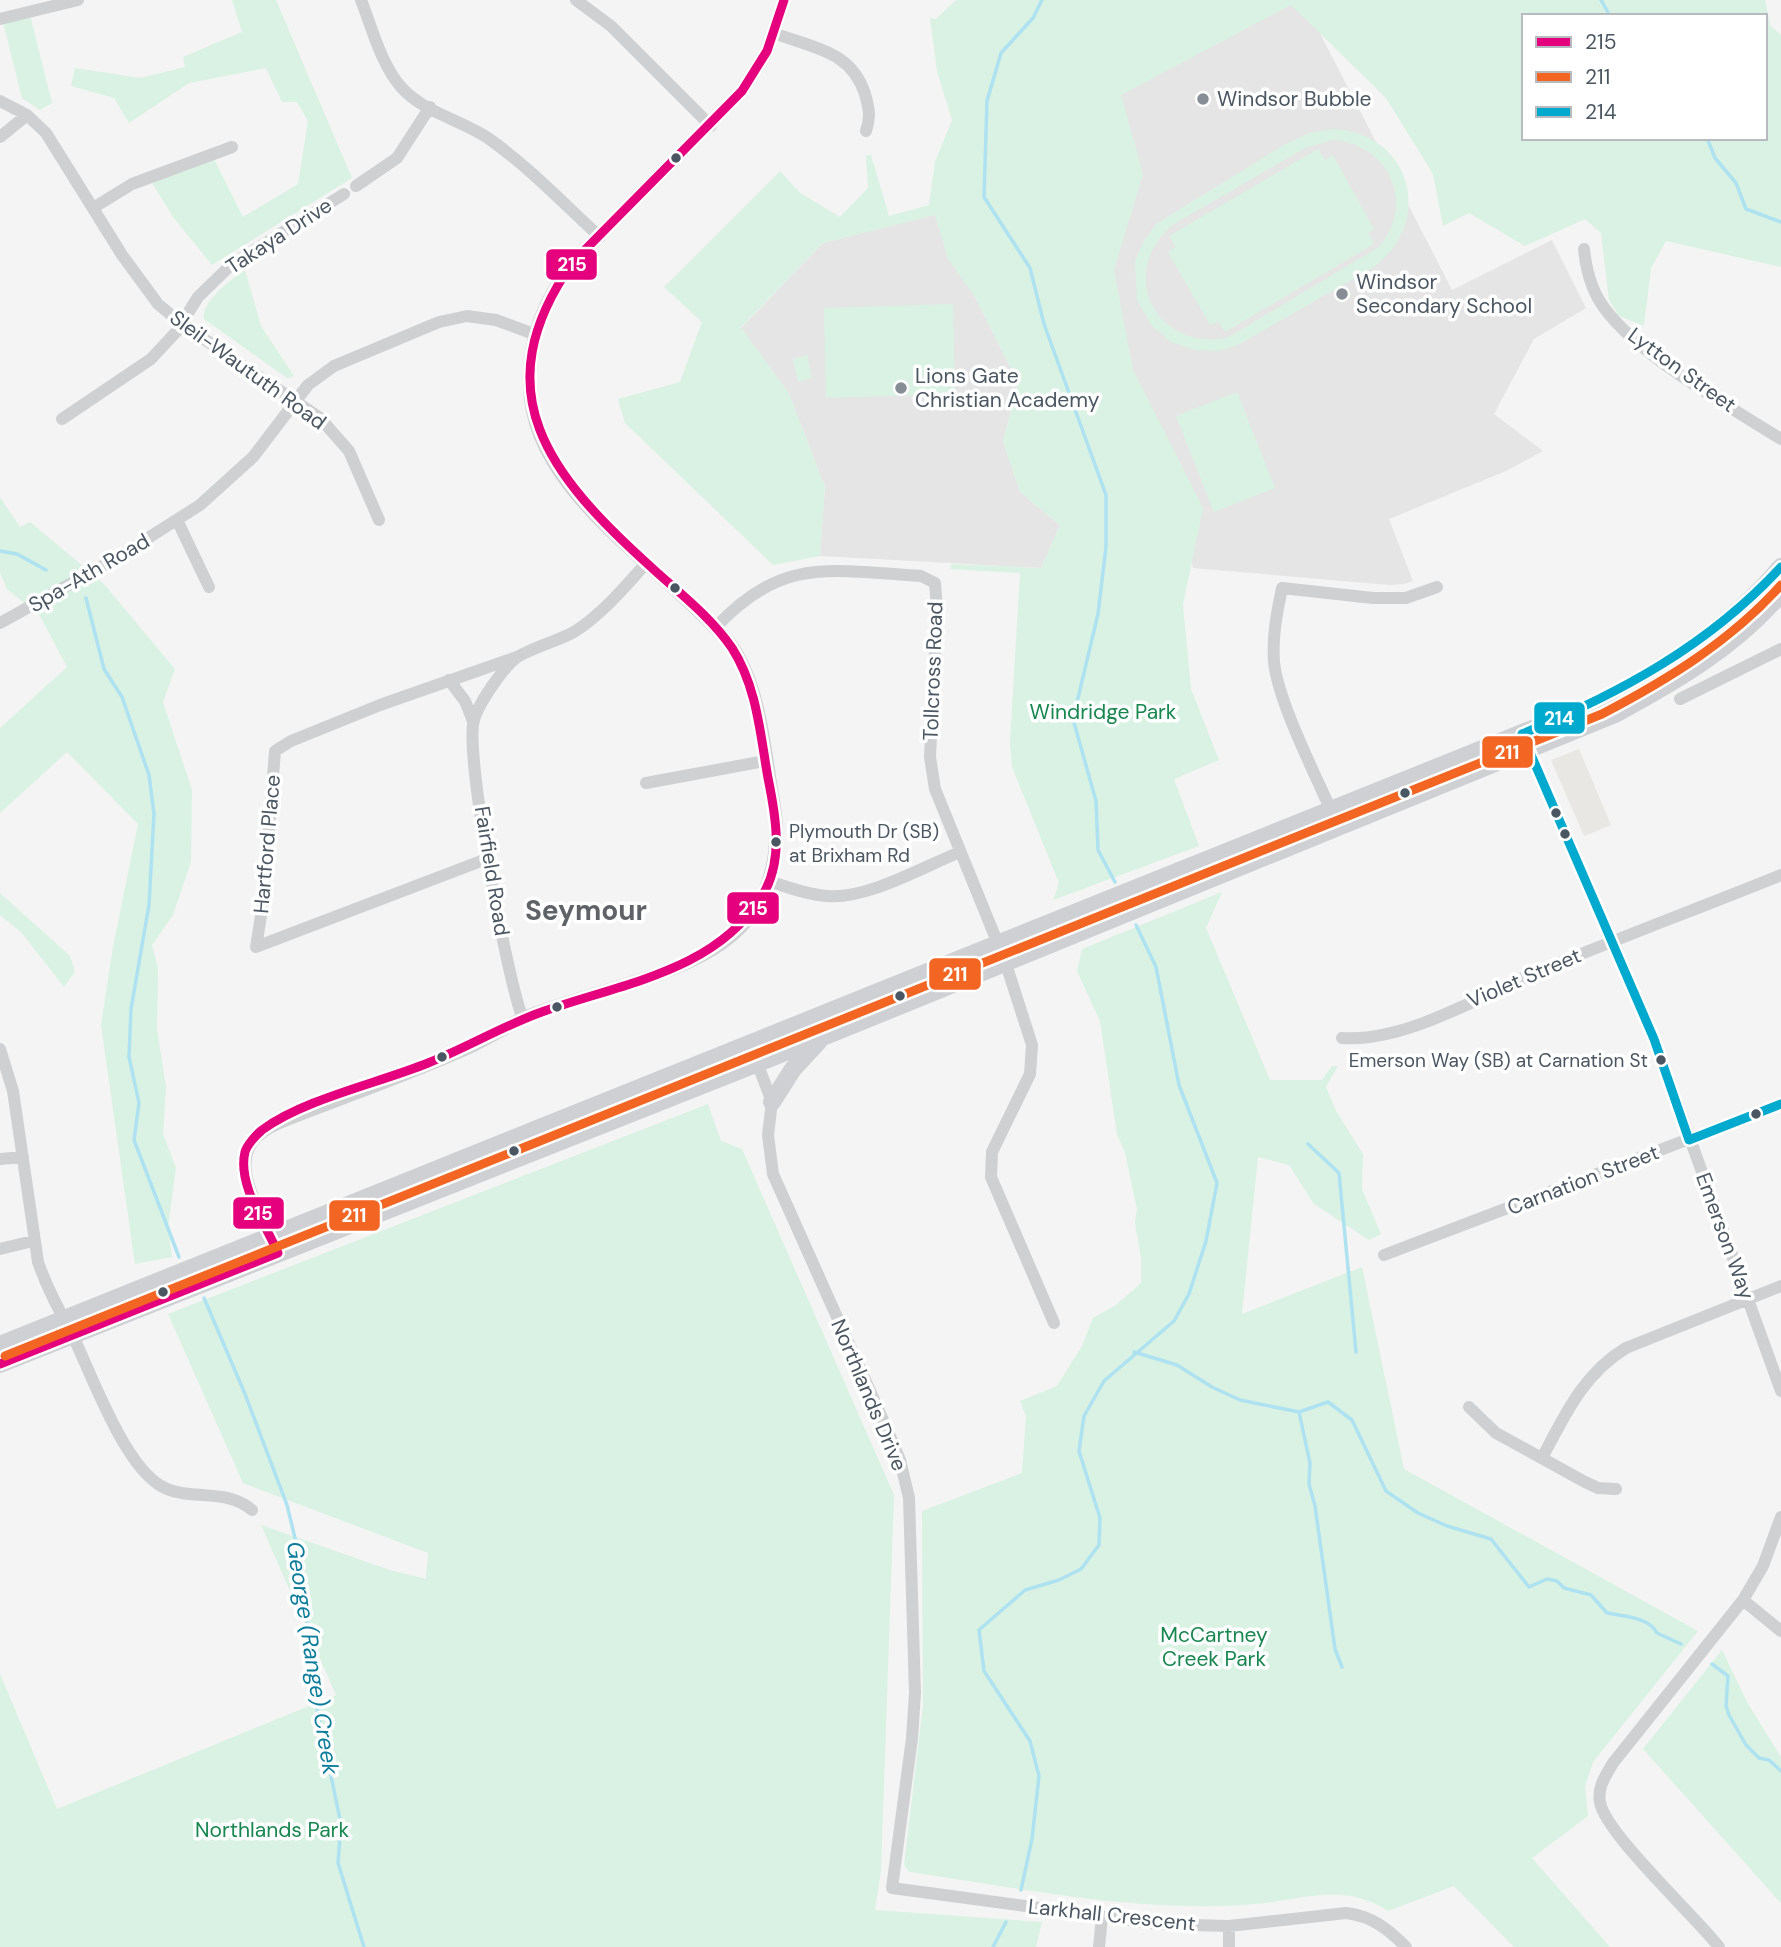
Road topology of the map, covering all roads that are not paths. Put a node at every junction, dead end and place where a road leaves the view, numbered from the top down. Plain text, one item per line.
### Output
1 (78, 0) edge
2 (361, 0) edge
3 (576, 0) edge
4 (784, 0) edge
5 (0, 19) edge
6 (774, 33) junction
7 (0, 101) edge
8 (430, 107) junction
9 (27, 115) junction
10 (711, 126) junction
11 (866, 131) dead end
12 (0, 136) edge
13 (232, 147) dead end
14 (356, 186) dead end
15 (344, 194) dead end
16 (93, 208) junction
17 (600, 237) junction
18 (1584, 249) dead end
19 (182, 324) junction
20 (534, 334) junction
21 (296, 401) junction
22 (62, 419) dead end
23 (1781, 439) edge
24 (177, 520) junction
25 (379, 520) dead end
26 (647, 562) junction
27 (1781, 567) edge
28 (209, 587) dead end
29 (1437, 587) dead end
30 (1781, 593) edge
31 (0, 624) edge
32 (716, 627) junction
33 (1781, 649) edge
34 (517, 657) junction
35 (449, 680) junction
36 (1680, 699) dead end
37 (473, 721) junction
38 (1526, 742) junction
39 (765, 761) junction
40 (646, 783) dead end
41 (1331, 810) junction
42 (1338, 827) junction
43 (960, 852) junction
44 (489, 858) junction
45 (1781, 874) edge
46 (769, 881) junction
47 (1611, 941) junction
48 (998, 944) junction
49 (1005, 961) junction
50 (523, 1019) junction
51 (822, 1037) junction
52 (1342, 1038) dead end
53 (750, 1044) junction
54 (0, 1049) edge
55 (757, 1063) junction
56 (772, 1102) junction
57 (1781, 1104) edge
58 (1689, 1140) junction
59 (23, 1157) junction
60 (0, 1159) edge
61 (270, 1235) junction
62 (33, 1241) junction
63 (0, 1249) edge
64 (278, 1253) junction
65 (1384, 1255) dead end
66 (1781, 1286) edge
67 (1748, 1299) junction
68 (1055, 1324) dead end
69 (68, 1327) junction
70 (0, 1345) edge
71 (0, 1364) edge
72 (1781, 1391) edge
73 (1469, 1407) dead end
74 (1542, 1458) junction
75 (1616, 1489) dead end
76 (252, 1510) dead end
77 (1781, 1517) edge
78 (1743, 1600) junction
79 (1781, 1630) edge
80 (892, 1888) joint
81 (1102, 1917) junction
82 (1228, 1926) junction
83 (1099, 1947) edge
84 (1229, 1947) edge
85 (1406, 1947) edge
86 (1719, 1947) edge

1 - 5 street
2 - 8 street
3 - 10 street
4 - 6 street
6 - 10 street
6 - 11 street
7 - 9 street, Sleil-Waututh Road
8 - 14 street
8 - 17 street
9 - 12 street
9 - 16 street, Sleil-Waututh Road
10 - 17 street
13 - 16 street
15 - 19 street, Takaya Drive
16 - 19 street, Sleil-Waututh Road
17 - 20 street
18 - 23 street, Lytton Street
19 - 21 street, Sleil-Waututh Road
19 - 22 street, Takaya Drive
20 - 21 street, Spa-Ath Road
20 - 26 street
21 - 24 street, Spa-Ath Road
21 - 25 street, Sleil-Waututh Road
24 - 28 street
24 - 31 street, Spa-Ath Road
26 - 32 street
26 - 34 street
27 - 38 main road
29 - 41 street
30 - 38 main road
32 - 39 street
32 - 43 street, Tollcross Road
33 - 36 street
34 - 35 street, Hartford Place
34 - 37 street
35 - 37 street, Fairfield Road
35 - 44 street, Hartford Place
37 - 44 street, Fairfield Road
38 - 41 main road
38 - 42 main road
38 - 47 street, Emerson Way
39 - 40 street
39 - 46 street
41 - 42 street
41 - 48 main road
42 - 49 main road
43 - 46 street
43 - 48 street, Tollcross Road
44 - 50 street, Fairfield Road
45 - 47 street, Violet Street
46 - 50 street
47 - 52 street, Violet Street
47 - 58 street, Emerson Way
48 - 49 street, Tollcross Road
48 - 53 main road
49 - 51 main road
49 - 68 street, Tollcross Road
50 - 61 street
51 - 55 main road
51 - 56 main road
53 - 55 street, Northlands Drive
53 - 61 main road
54 - 59 street
55 - 56 street, Northlands Drive
55 - 64 main road
56 - 80 street, Northlands Drive
57 - 58 street, Carnation Street
58 - 65 street, Carnation Street
58 - 67 street, Emerson Way
59 - 60 street
59 - 62 street
61 - 64 street
61 - 69 main road
62 - 63 street
62 - 69 street
64 - 69 main road
66 - 67 street
67 - 72 street, Emerson Way
67 - 74 street
69 - 70 main road
69 - 71 main road
69 - 76 street
73 - 74 street
74 - 75 street
77 - 78 street
78 - 79 street
78 - 86 street
80 - 81 street, Larkhall Crescent
81 - 82 street, Larkhall Crescent
81 - 83 street
82 - 84 street
82 - 85 street, Larkhall Crescent

